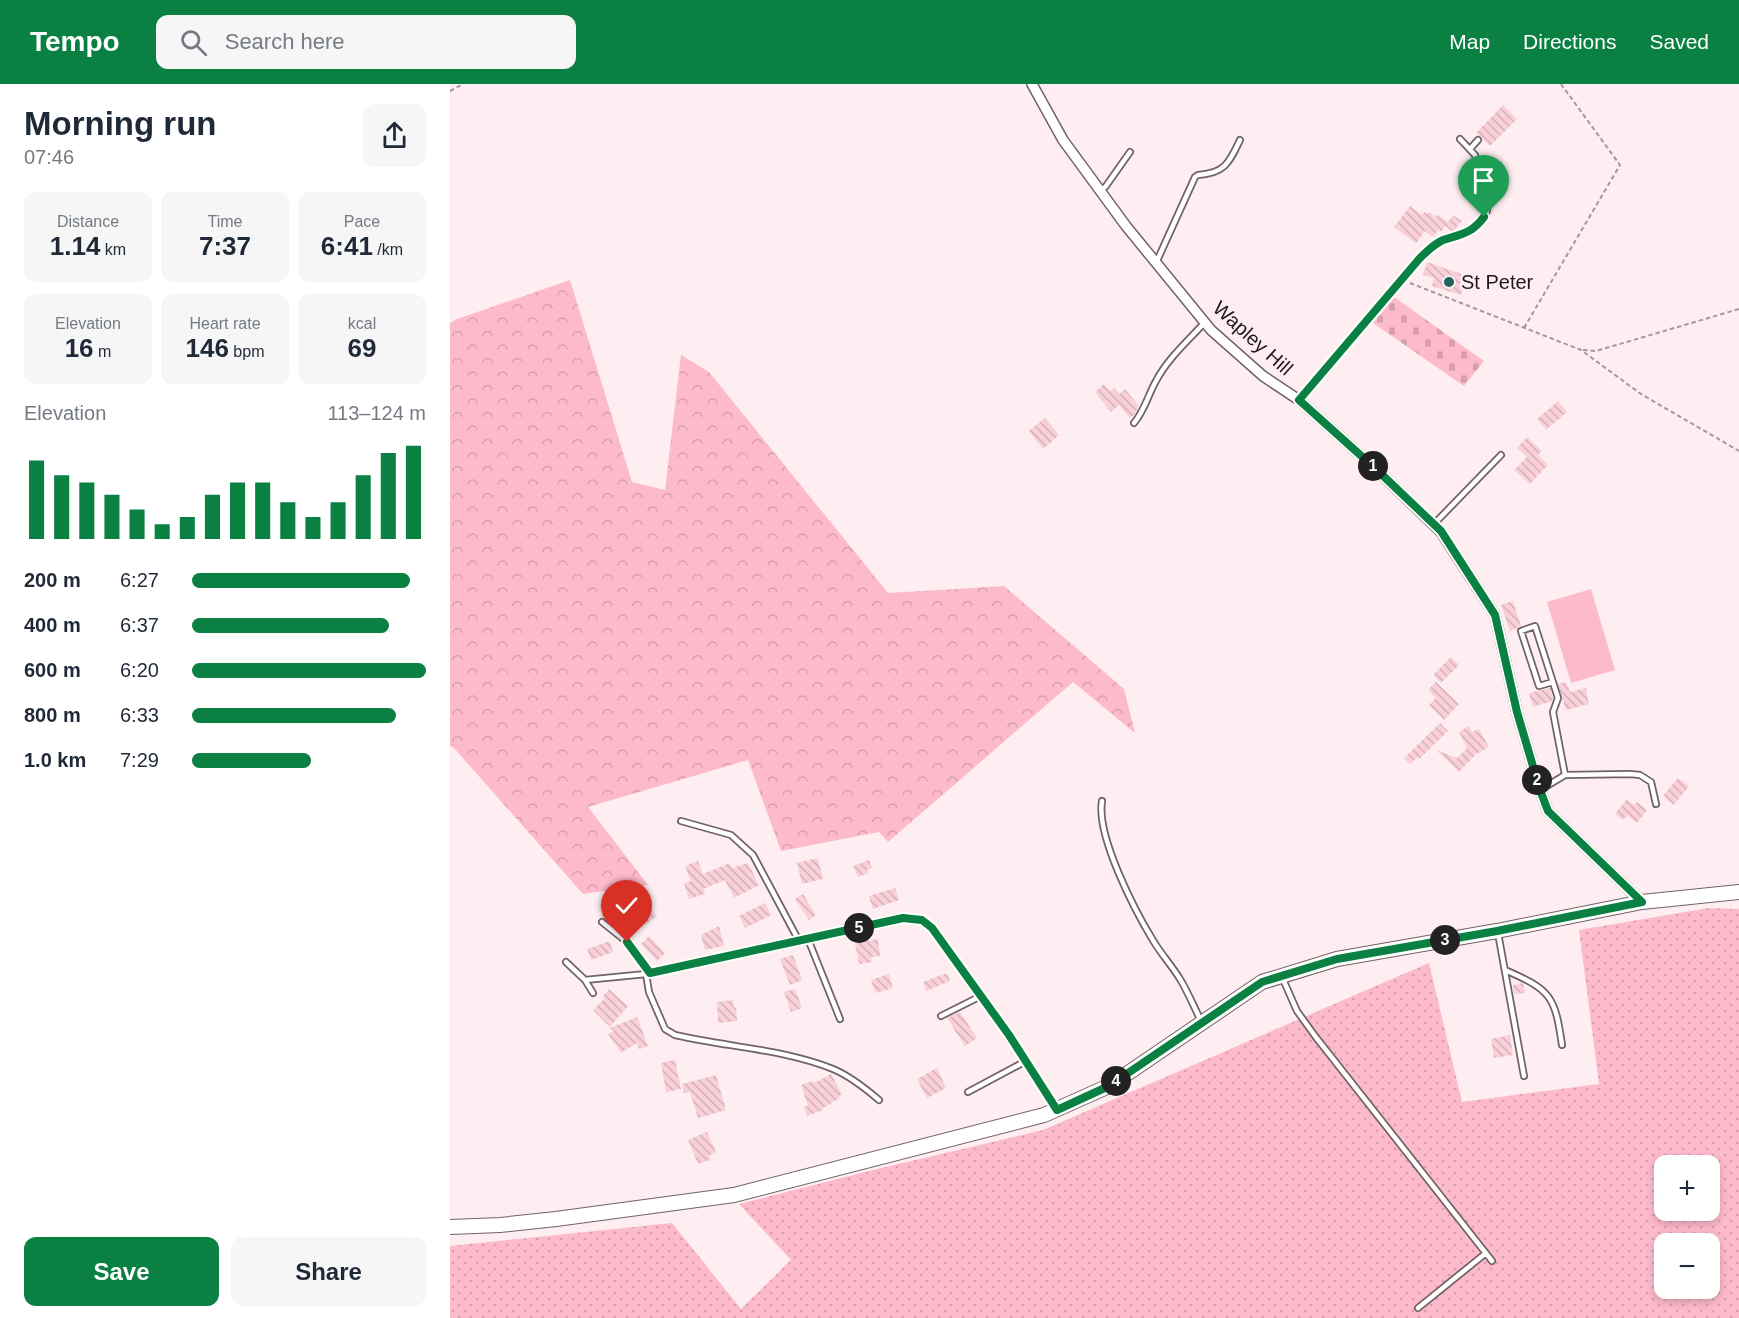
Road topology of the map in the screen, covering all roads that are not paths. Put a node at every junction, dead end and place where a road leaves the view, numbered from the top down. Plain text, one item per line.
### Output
1 (1032, 84) edge
2 (1460, 139) dead end
3 (1240, 140) dead end
4 (1478, 140) dead end
5 (1470, 149) junction
6 (1130, 152) dead end
7 (1101, 191) junction
8 (1156, 263) junction
9 (1205, 322) junction
10 (1299, 400) junction
11 (1134, 423) dead end
12 (1500, 454) dead end
13 (1434, 524) junction
14 (1553, 682) junction
15 (1565, 775) junction
16 (1540, 790) junction
17 (1102, 801) dead end
18 (1656, 804) dead end
19 (681, 821) dead end
20 (1739, 892) edge
21 (1642, 902) junction
22 (602, 922) dead end
23 (1497, 931) junction
24 (808, 939) junction
25 (799, 941) junction
26 (566, 962) dead end
27 (1505, 970) junction
28 (648, 973) junction
29 (1282, 976) junction
30 (585, 980) junction
31 (593, 993) dead end
32 (981, 996) junction
33 (941, 1017) dead end
34 (840, 1019) dead end
35 (1202, 1023) junction
36 (1562, 1045) dead end
37 (1026, 1061) junction
38 (1524, 1076) dead end
39 (968, 1092) dead end
40 (879, 1100) dead end
41 (1057, 1110) junction
42 (450, 1227) edge
43 (1486, 1253) junction
44 (1492, 1261) dead end
45 (1418, 1308) dead end

1 - 7 street, Wapley Hill
2 - 5 lane
3 - 8 lane
4 - 5 lane
5 - 10 lane
6 - 7 lane
7 - 8 street, Wapley Hill
8 - 9 street, Wapley Hill
9 - 10 street, Wapley Hill
9 - 11 lane
10 - 13 street, Wapley Hill
12 - 13 lane
13 - 16 street, Wapley Hill
14 - 14 lane
14 - 15 lane
15 - 16 lane
15 - 18 lane
16 - 21 street, Wapley Hill
17 - 35 lane
19 - 25 lane
20 - 21 main road
21 - 23 main road
22 - 28 lane
23 - 27 lane
23 - 29 main road
24 - 25 lane
24 - 32 lane
24 - 34 lane
25 - 28 lane
26 - 30 lane
27 - 36 lane
27 - 38 lane
28 - 30 lane
28 - 40 lane
29 - 35 main road
29 - 43 lane
30 - 31 lane
32 - 33 lane
32 - 37 lane
35 - 41 main road
37 - 39 lane
37 - 41 lane
41 - 42 main road
43 - 44 lane
43 - 45 lane

